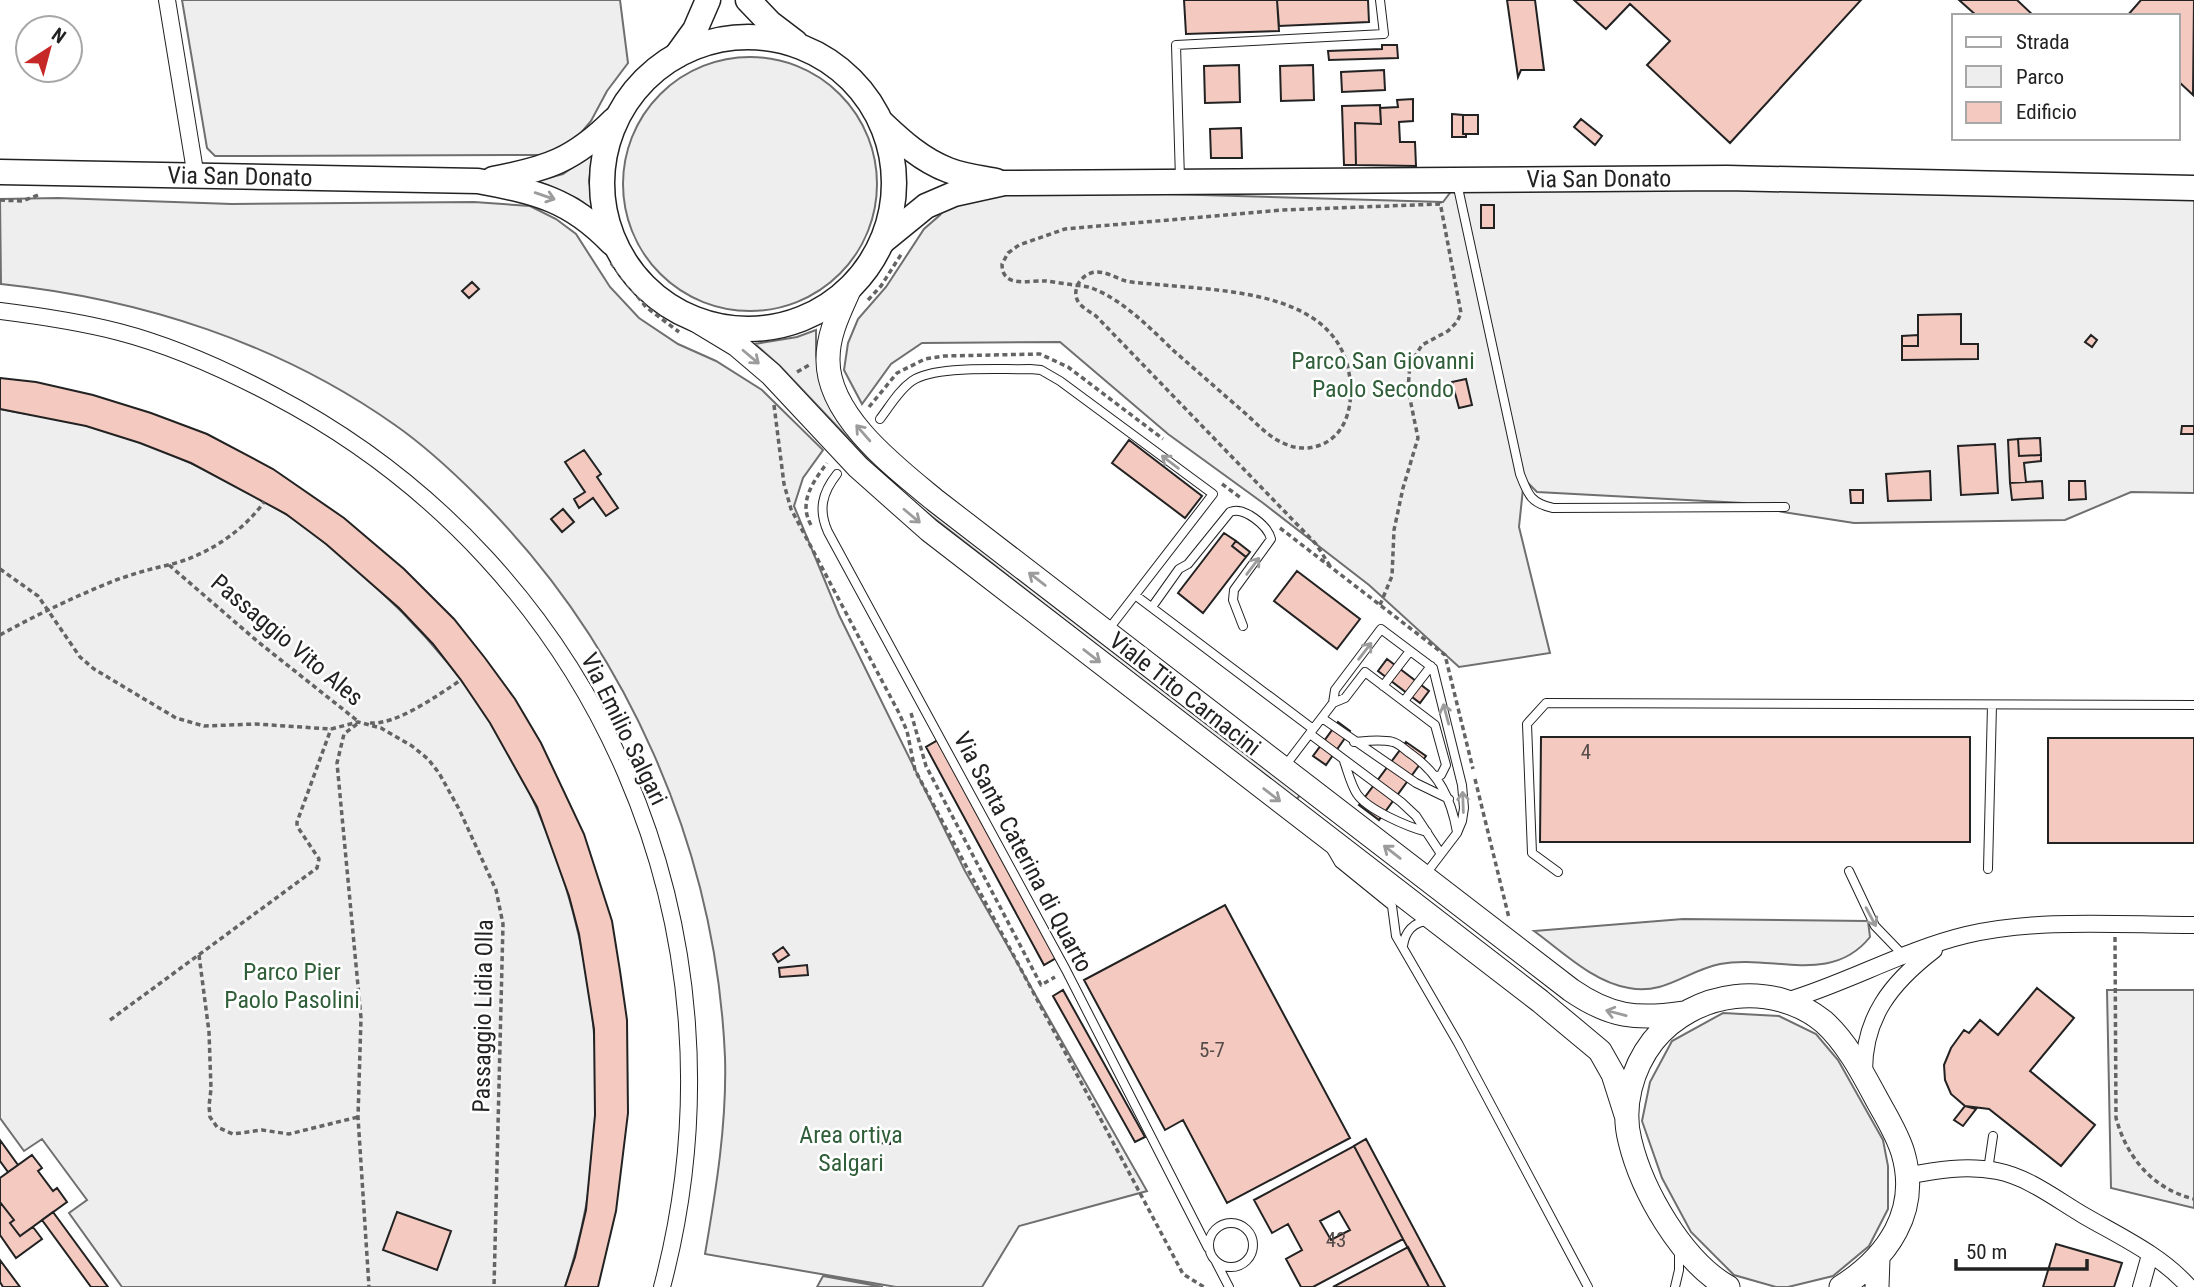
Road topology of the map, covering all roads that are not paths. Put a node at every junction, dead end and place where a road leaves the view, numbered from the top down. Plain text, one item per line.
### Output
1 (167, 0) edge
2 (708, 0) edge
3 (748, 0) edge
4 (1380, 0) edge
5 (803, 49) junction
6 (677, 55) junction
7 (617, 117) junction
8 (880, 122) junction
9 (0, 172) edge
10 (196, 177) junction
11 (478, 181) junction
12 (1180, 182) junction
13 (1004, 183) junction
14 (1445, 188) junction
15 (2194, 188) edge
16 (883, 241) junction
17 (618, 249) junction
18 (850, 288) junction
19 (0, 311) edge
20 (694, 319) junction
21 (880, 419) dead end
22 (837, 474) dead end
23 (1785, 507) dead end
24 (1135, 594) junction
25 (1152, 607) junction
26 (1243, 626) dead end
27 (1107, 632) junction
28 (1410, 650) junction
29 (1431, 666) junction
30 (1383, 686) junction
31 (1404, 701) junction
32 (1333, 704) junction
33 (1992, 705) junction
34 (2194, 705) edge
35 (1322, 718) junction
36 (1311, 732) junction
37 (1354, 742) junction
38 (1343, 759) junction
39 (1283, 769) junction
40 (1436, 776) junction
41 (1449, 799) junction
42 (1427, 832) junction
43 (1322, 833) junction
44 (1457, 833) junction
45 (1441, 854) junction
46 (1988, 869) dead end
47 (1849, 871) dead end
48 (1558, 872) dead end
49 (1424, 877) junction
50 (1436, 920) junction
51 (2194, 925) edge
52 (1947, 940) junction
53 (1403, 946) junction
54 (1904, 957) junction
55 (1786, 1001) junction
56 (1684, 1013) junction
57 (1864, 1076) junction
58 (1627, 1118) junction
59 (1993, 1136) dead end
60 (1989, 1170) junction
61 (1906, 1176) junction
62 (1679, 1243) junction
63 (1208, 1248) junction
64 (2150, 1255) junction
65 (1878, 1258) junction
66 (1215, 1262) junction
67 (662, 1287) edge
68 (1229, 1287) edge
69 (1588, 1287) edge
70 (1675, 1287) edge
71 (1728, 1287) edge
72 (1841, 1287) edge
73 (1877, 1287) edge
74 (2141, 1287) edge
75 (2189, 1287) edge

1 - 10 street
2 - 6 main road
3 - 5 main road
4 - 12 lane
5 - 6 main road
5 - 8 main road
6 - 7 main road
7 - 11 main road, Via San Donato
7 - 17 main road
8 - 13 main road, Via San Donato
8 - 16 main road
9 - 10 main road, Via San Donato
10 - 11 main road, Via San Donato
11 -> 17 main road, Via San Donato
12 - 13 main road, Via San Donato
12 - 14 main road, Via San Donato
13 - 16 main road, Via San Donato
14 - 15 main road, Via San Donato
14 - 23 lane
16 - 18 main road
17 - 20 main road
18 - 20 main road
27 -> 18 main road, Viale Tito Carnacini
19 - 67 street, Via Emilio Salgari
20 -> 43 main road, Viale Tito Carnacini
24 -> 21 lane
22 - 63 lane, Via Santa Caterina di Quarto
24 - 25 lane
24 - 27 lane
26 -> 25 lane
25 - 36 lane
27 - 39 main road, Viale Tito Carnacini
28 - 29 lane
28 - 30 lane
32 -> 28 lane
29 - 31 lane
44 -> 29 lane
30 - 31 lane
30 - 32 lane
31 - 40 lane
32 - 35 lane
33 - 34 lane
33 - 46 lane
33 - 48 lane
35 - 36 lane
35 - 37 lane
36 - 38 lane
36 - 39 lane
37 - 40 lane
37 - 41 lane
38 - 42 lane
38 - 42 lane
49 -> 39 main road, Viale Tito Carnacini
40 - 41 lane
41 - 44 lane
42 - 45 lane
43 - 50 main road, Viale Tito Carnacini
43 - 53 lane
44 - 45 lane
45 - 49 lane
47 -> 54 lane
56 -> 49 main road, Viale Tito Carnacini
50 - 53 lane
50 - 58 main road, Viale Tito Carnacini
51 - 52 street
52 - 54 street
52 - 57 street
53 - 69 lane
54 - 55 street
55 - 56 main road
55 - 57 main road
56 - 58 main road
57 - 61 main road
58 - 62 main road
59 - 60 lane
60 - 61 street
60 - 64 street
61 - 65 main road
62 - 70 lane
62 - 71 main road
63 - 66 lane
63 - 66 lane
64 - 74 street
64 - 75 street
65 - 72 main road
65 - 73 main road
66 - 68 lane

